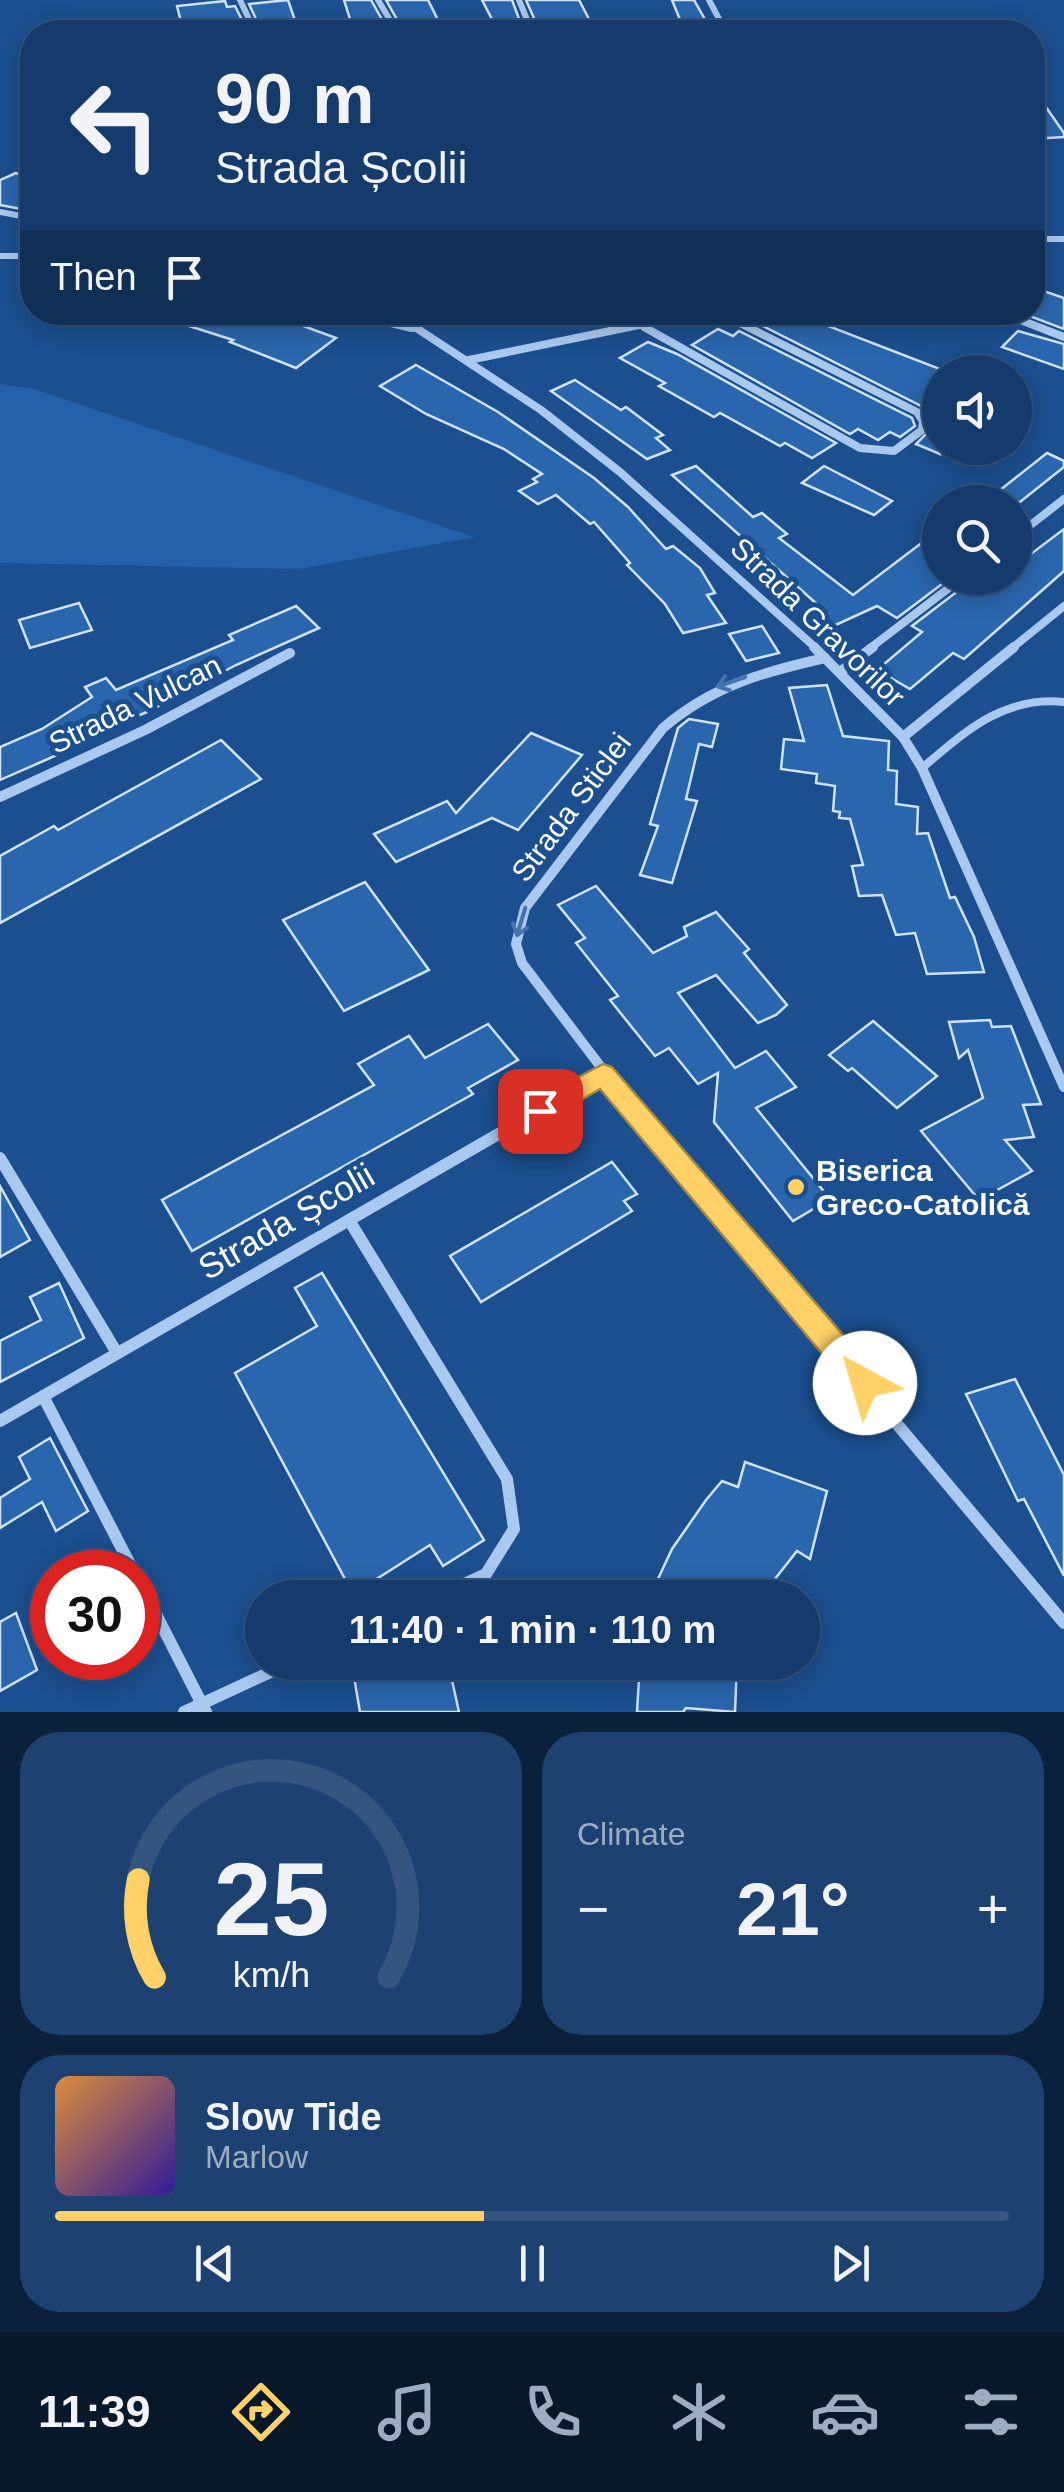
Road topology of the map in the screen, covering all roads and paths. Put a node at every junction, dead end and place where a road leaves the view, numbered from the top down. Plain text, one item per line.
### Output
1 (401, 325) edge
2 (412, 325) edge
3 (655, 325) edge
4 (744, 325) edge
5 (1033, 325) edge
6 (644, 328) junction
7 (418, 329) junction
8 (1064, 337) edge
9 (468, 360) junction
10 (1064, 499) edge
11 (1032, 524) edge
12 (940, 595) edge
13 (1064, 606) edge
14 (290, 653) dead end
15 (825, 658) junction
16 (841, 672) junction
17 (1064, 702) edge
18 (902, 738) junction
19 (922, 768) junction
20 (0, 797) edge
21 (603, 1074) junction
22 (1064, 1086) edge
23 (0, 1158) edge
24 (349, 1220) junction
25 (117, 1354) junction
26 (43, 1396) junction
27 (0, 1421) edge
28 (123, 1550) edge
29 (473, 1580) edge
30 (1064, 1622) edge
31 (160, 1623) edge
32 (258, 1680) edge
33 (204, 1708) edge
34 (184, 1712) edge

1 - 7 street
2 - 7 street, Strada Gravorilor
3 - 6 street
4 - 6 street
5 - 8 street
6 - 9 street
7 - 9 street, Strada Gravorilor
9 - 15 street, Strada Gravorilor
10 - 11 street
12 - 16 street
13 - 18 street
14 - 20 street, Strada Vulcan
15 - 16 street, Strada Gravorilor
15 -> 21 street, Strada Sticlei
16 - 18 street, Strada Gravorilor
17 - 19 lane
18 - 19 street, Strada Gravorilor
19 - 22 street, Strada Gravorilor
21 - 24 street, Strada Școlii
21 - 30 street, Strada Sticlei
23 - 25 street
24 - 25 street, Strada Școlii
24 - 29 street
25 - 26 street, Strada Școlii
26 - 27 street, Strada Școlii
26 - 28 street
31 - 33 street
32 - 33 street
33 - 34 street

